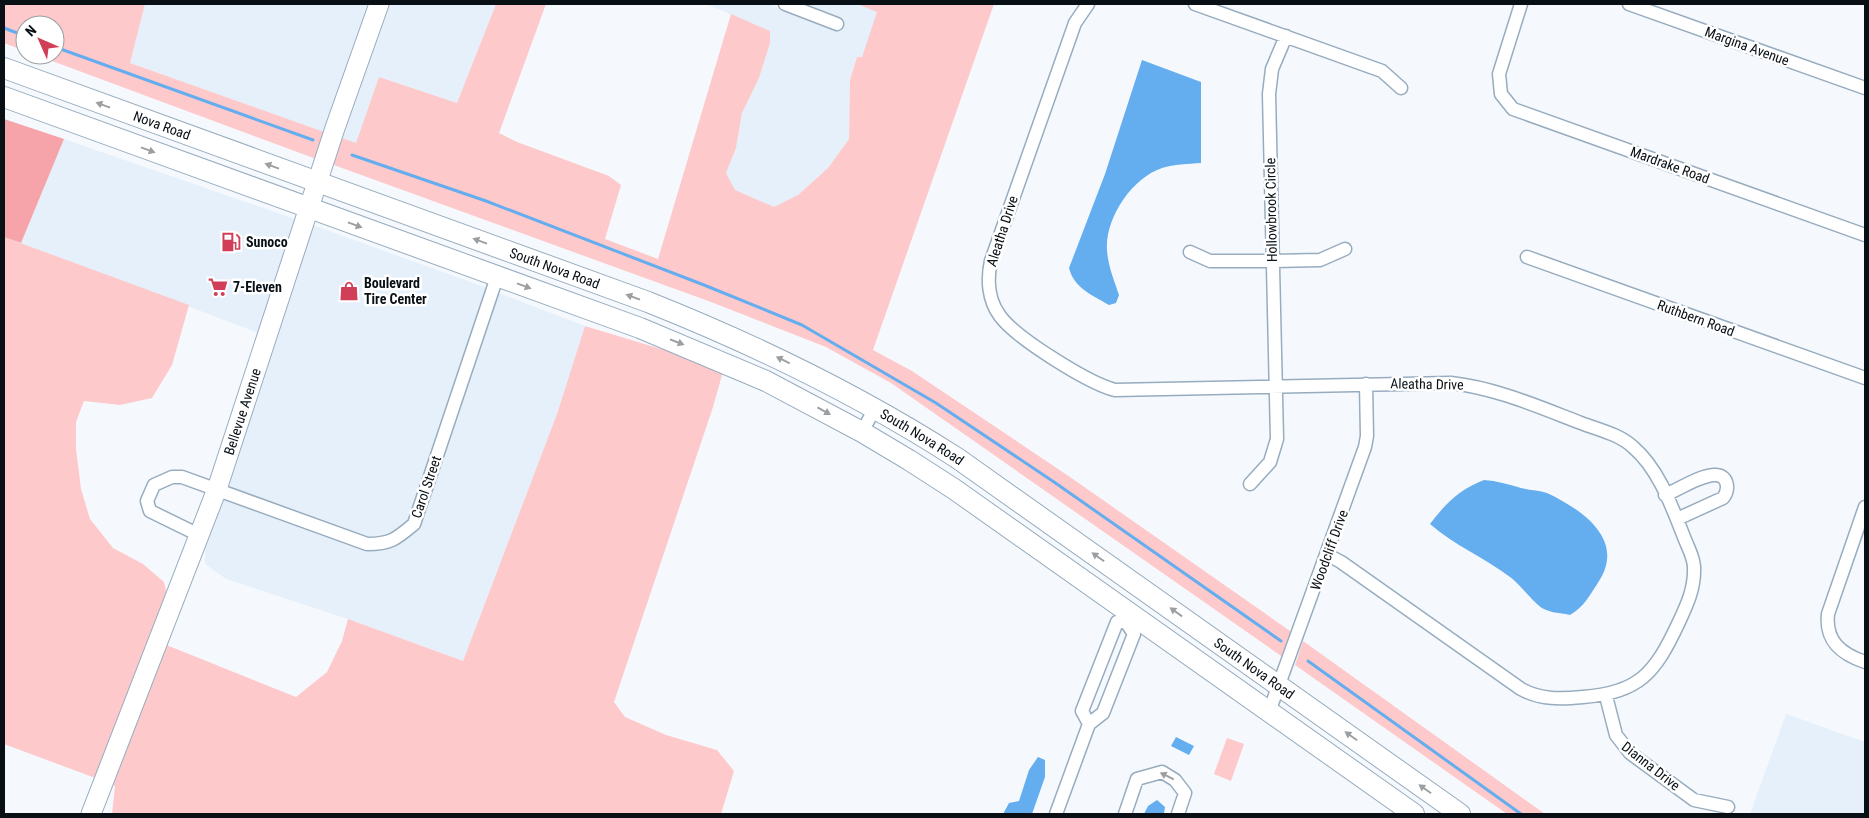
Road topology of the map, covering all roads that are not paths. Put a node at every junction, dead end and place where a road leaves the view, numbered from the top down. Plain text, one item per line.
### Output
1 (379, 4) edge
2 (785, 4) edge
3 (1088, 4) edge
4 (1195, 4) edge
5 (1521, 4) edge
6 (1630, 4) edge
7 (837, 24) dead end
8 (1286, 36) junction
9 (4, 68) edge
10 (1401, 88) dead end
11 (1865, 88) edge
12 (4, 97) edge
13 (318, 183) junction
14 (309, 208) junction
15 (1865, 234) edge
16 (1344, 249) dead end
17 (1190, 252) dead end
18 (1527, 257) dead end
19 (1272, 261) junction
20 (497, 277) junction
21 (1865, 378) edge
22 (1366, 384) junction
23 (1278, 387) junction
24 (875, 408) junction
25 (862, 432) junction
26 (1250, 484) dead end
27 (217, 489) junction
28 (1665, 495) junction
29 (1864, 515) edge
30 (1677, 519) junction
31 (199, 535) junction
32 (1328, 555) junction
33 (1132, 604) junction
34 (1865, 662) edge
35 (1280, 687) junction
36 (1606, 696) junction
37 (1269, 712) junction
38 (1089, 724) junction
39 (1728, 807) dead end
40 (91, 814) edge
41 (1056, 814) edge
42 (1124, 814) edge
43 (1178, 814) edge
44 (1414, 814) edge
45 (1460, 814) edge

1 - 13 street, Bellevue Avenue
2 - 7 street
3 - 23 street, Aleatha Drive
4 - 8 street
5 - 15 street, Mardrake Road
6 - 11 street, Margina Avenue
8 - 10 street
8 - 19 street, Hollowbrook Circle
13 -> 9 main road, Nova Road
12 -> 14 main road, Nova Road
13 - 14 street, Bellevue Avenue
24 -> 13 main road, South Nova Road
14 -> 20 main road, South Nova Road
14 - 27 street, Bellevue Avenue
16 - 19 street
17 - 19 street
18 - 21 street, Ruthbern Road
19 - 23 street, Hollowbrook Circle
20 -> 25 main road, South Nova Road
20 - 27 street, Carol Street
22 - 23 street, Aleatha Drive
22 - 28 street, Aleatha Drive
22 - 32 street, Woodcliff Drive
23 - 26 street, Hollowbrook Circle
24 - 25 street
33 -> 24 main road, South Nova Road
25 - 33 main road, South Nova Road
27 - 31 street, Bellevue Avenue
27 - 31 street, Carol Street
28 - 30 street, Aleatha Drive
28 - 30 street
29 - 34 street
30 - 36 street, Aleatha Drive
31 - 40 street, Bellevue Avenue
32 - 35 street, Woodcliff Drive
32 - 36 street, Aleatha Drive
35 -> 33 main road, South Nova Road
33 - 37 main road, South Nova Road
33 - 38 street
33 - 38 street
35 - 37 street, Woodcliff Drive
45 -> 35 main road, South Nova Road
36 - 39 street, Dianna Drive
37 - 44 main road, South Nova Road
38 - 41 street
43 -> 42 street

